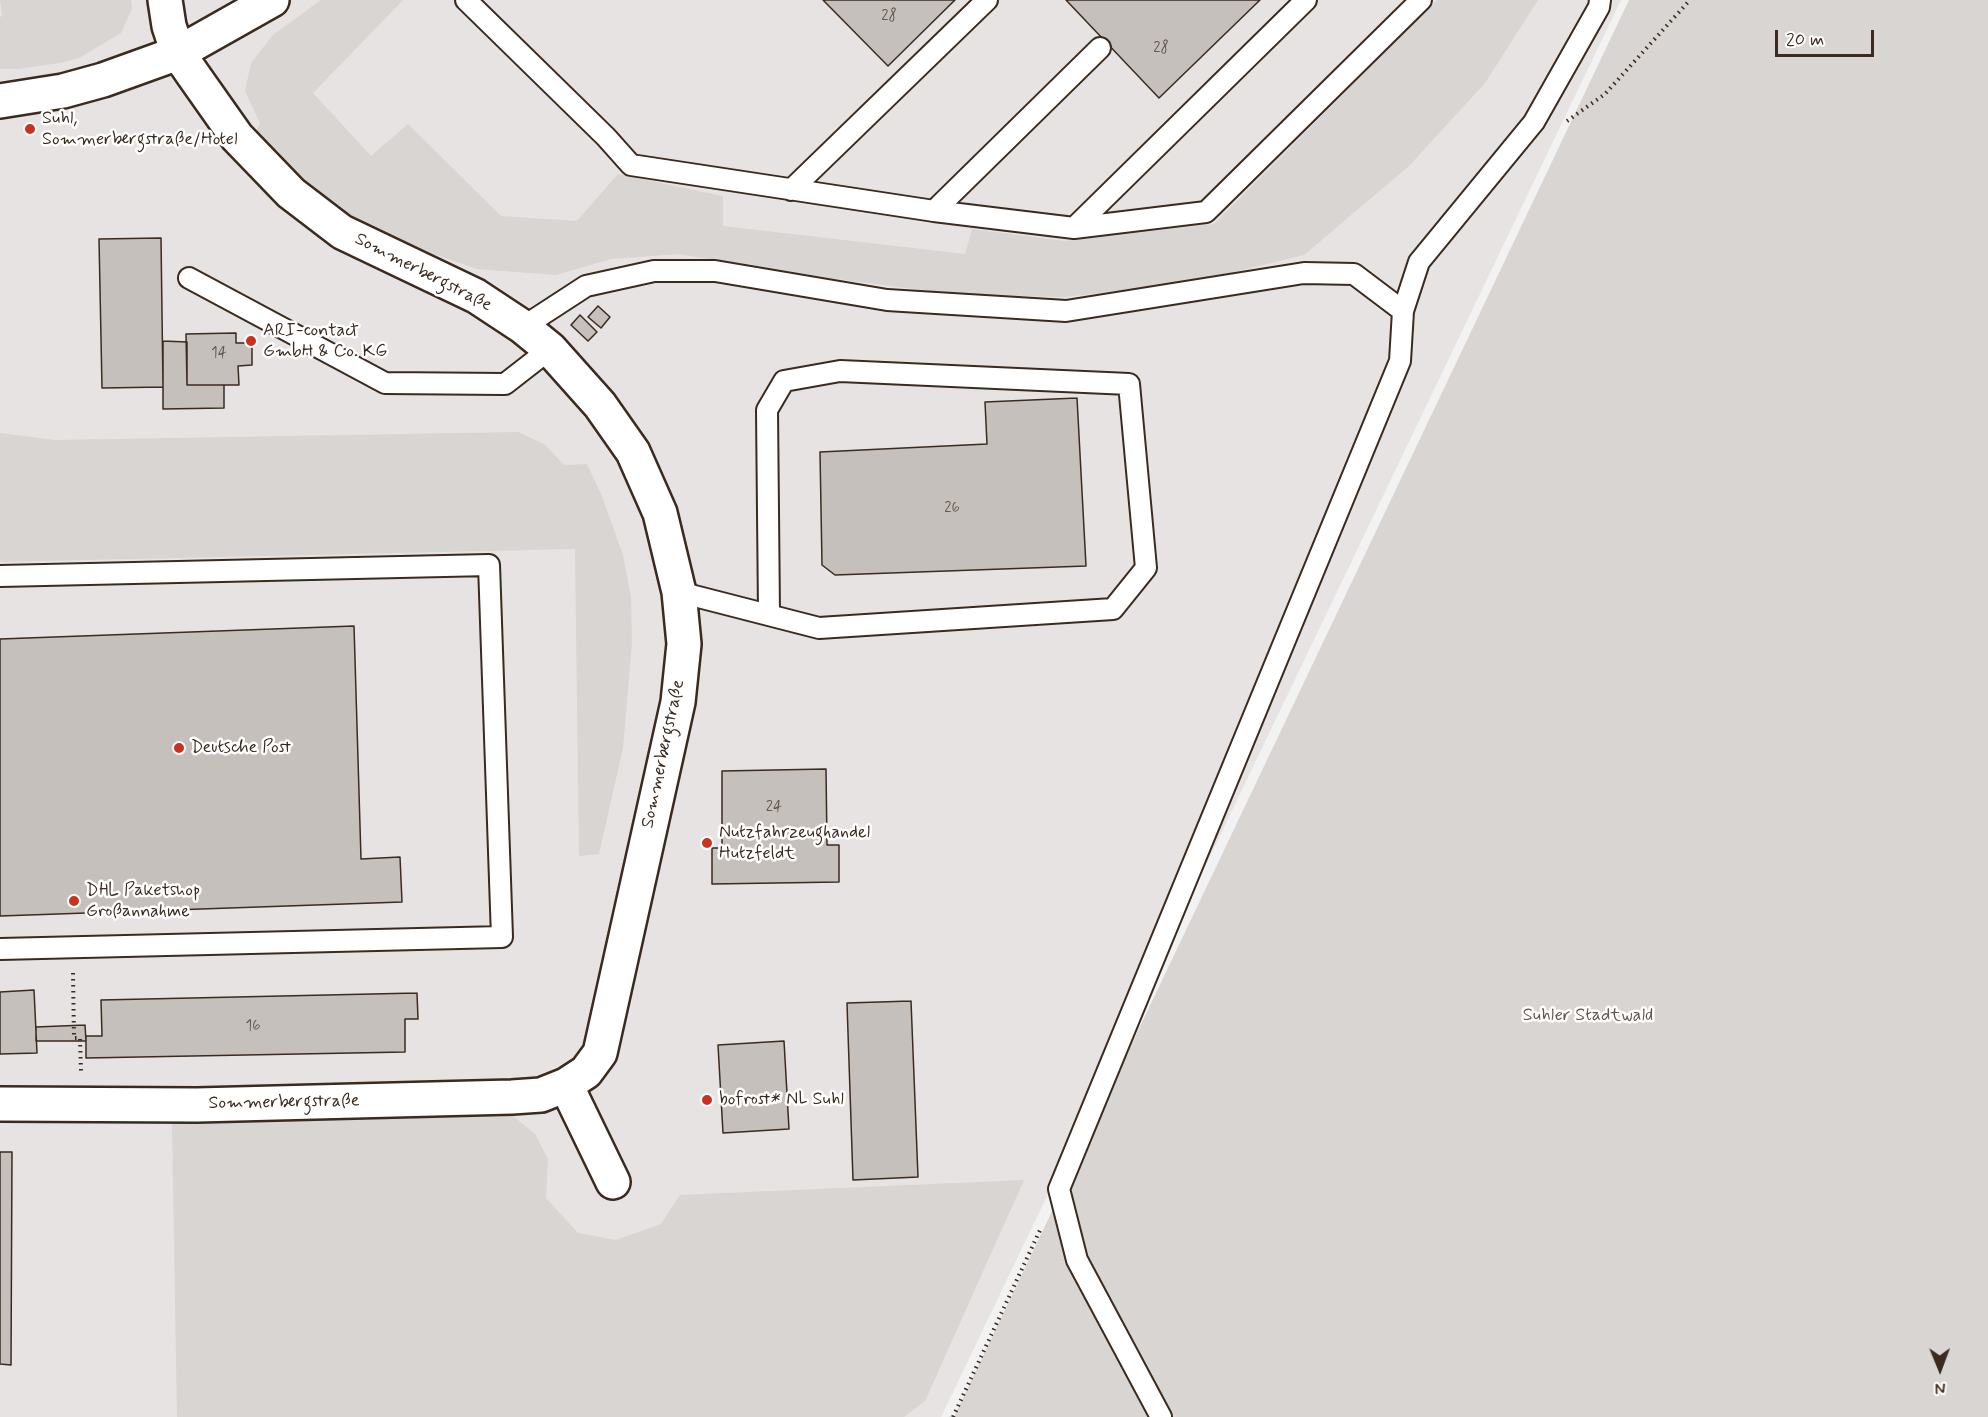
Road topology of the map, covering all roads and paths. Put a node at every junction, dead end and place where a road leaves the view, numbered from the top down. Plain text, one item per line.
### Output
1 (165, 0) edge
2 (272, 0) edge
3 (466, 0) edge
4 (987, 0) edge
5 (1306, 0) edge
6 (1420, 0) edge
7 (1600, 0) edge
8 (1690, 0) edge
9 (1101, 48) dead end
10 (178, 53) junction
11 (0, 101) edge
12 (1559, 126) dead end
13 (791, 190) junction
14 (934, 212) junction
15 (1074, 228) junction
16 (189, 278) dead end
17 (1403, 311) junction
18 (523, 327) junction
19 (550, 349) junction
20 (0, 576) edge
21 (679, 592) junction
22 (769, 614) junction
23 (72, 948) junction
24 (0, 950) edge
25 (566, 1085) junction
26 (0, 1104) edge
27 (82, 1104) junction
28 (613, 1182) dead end
29 (1059, 1189) junction
30 (953, 1417) edge
31 (1161, 1417) edge

1 - 10 street, Sommerbergstraße
2 - 10 street
3 - 13 lane
4 - 13 lane
5 - 15 lane
6 - 15 lane
7 - 17 lane
8 - 12 path
9 - 14 lane
10 - 11 street
10 - 18 street, Sommerbergstraße
13 - 14 lane
14 - 15 lane
16 - 19 lane
17 - 18 lane
17 - 29 lane
18 - 19 street, Sommerbergstraße
19 - 21 street, Sommerbergstraße
20 - 23 lane
21 - 22 lane
21 - 25 street, Sommerbergstraße
22 - 22 lane
23 - 24 lane
23 - 27 path
25 - 27 street, Sommerbergstraße
25 - 28 street
26 - 27 street, Sommerbergstraße
29 - 30 path
29 - 31 lane

